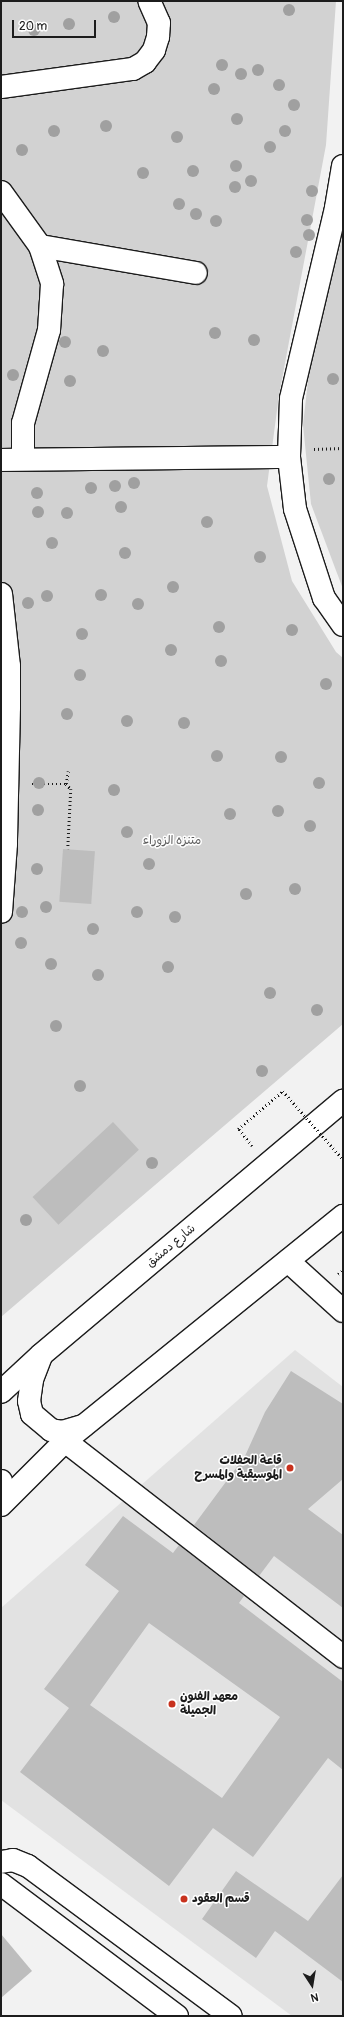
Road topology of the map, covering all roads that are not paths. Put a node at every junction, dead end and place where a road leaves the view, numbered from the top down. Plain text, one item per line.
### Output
1 (149, 1) edge
2 (1, 87) edge
3 (343, 166) edge
4 (1, 192) edge
5 (40, 246) junction
6 (196, 273) dead end
7 (289, 457) junction
8 (23, 459) junction
9 (1, 460) edge
10 (1, 594) edge
11 (343, 625) edge
12 (1, 912) edge
13 (343, 1101) edge
14 (343, 1216) edge
15 (288, 1261) junction
16 (343, 1312) edge
17 (41, 1355) junction
18 (1, 1392) edge
19 (86, 1426) junction
20 (65, 1441) junction
21 (1, 1505) edge
22 (343, 1657) edge
23 (1, 1862) edge
24 (1, 1884) edge
25 (177, 2016) edge
26 (231, 2016) edge

1 - 2 main road
3 - 7 main road
4 - 5 main road
5 - 6 main road
5 - 8 main road
7 - 8 main road
7 - 11 main road
8 - 9 main road
10 - 12 main road
13 - 17 main road, شارع دمشق
14 - 15 main road
15 - 16 main road
15 - 19 main road
17 - 18 main road, شارع دمشق
17 - 19 main road
19 - 20 main road
20 - 21 main road
20 - 22 main road
23 - 26 main road
24 - 25 main road

